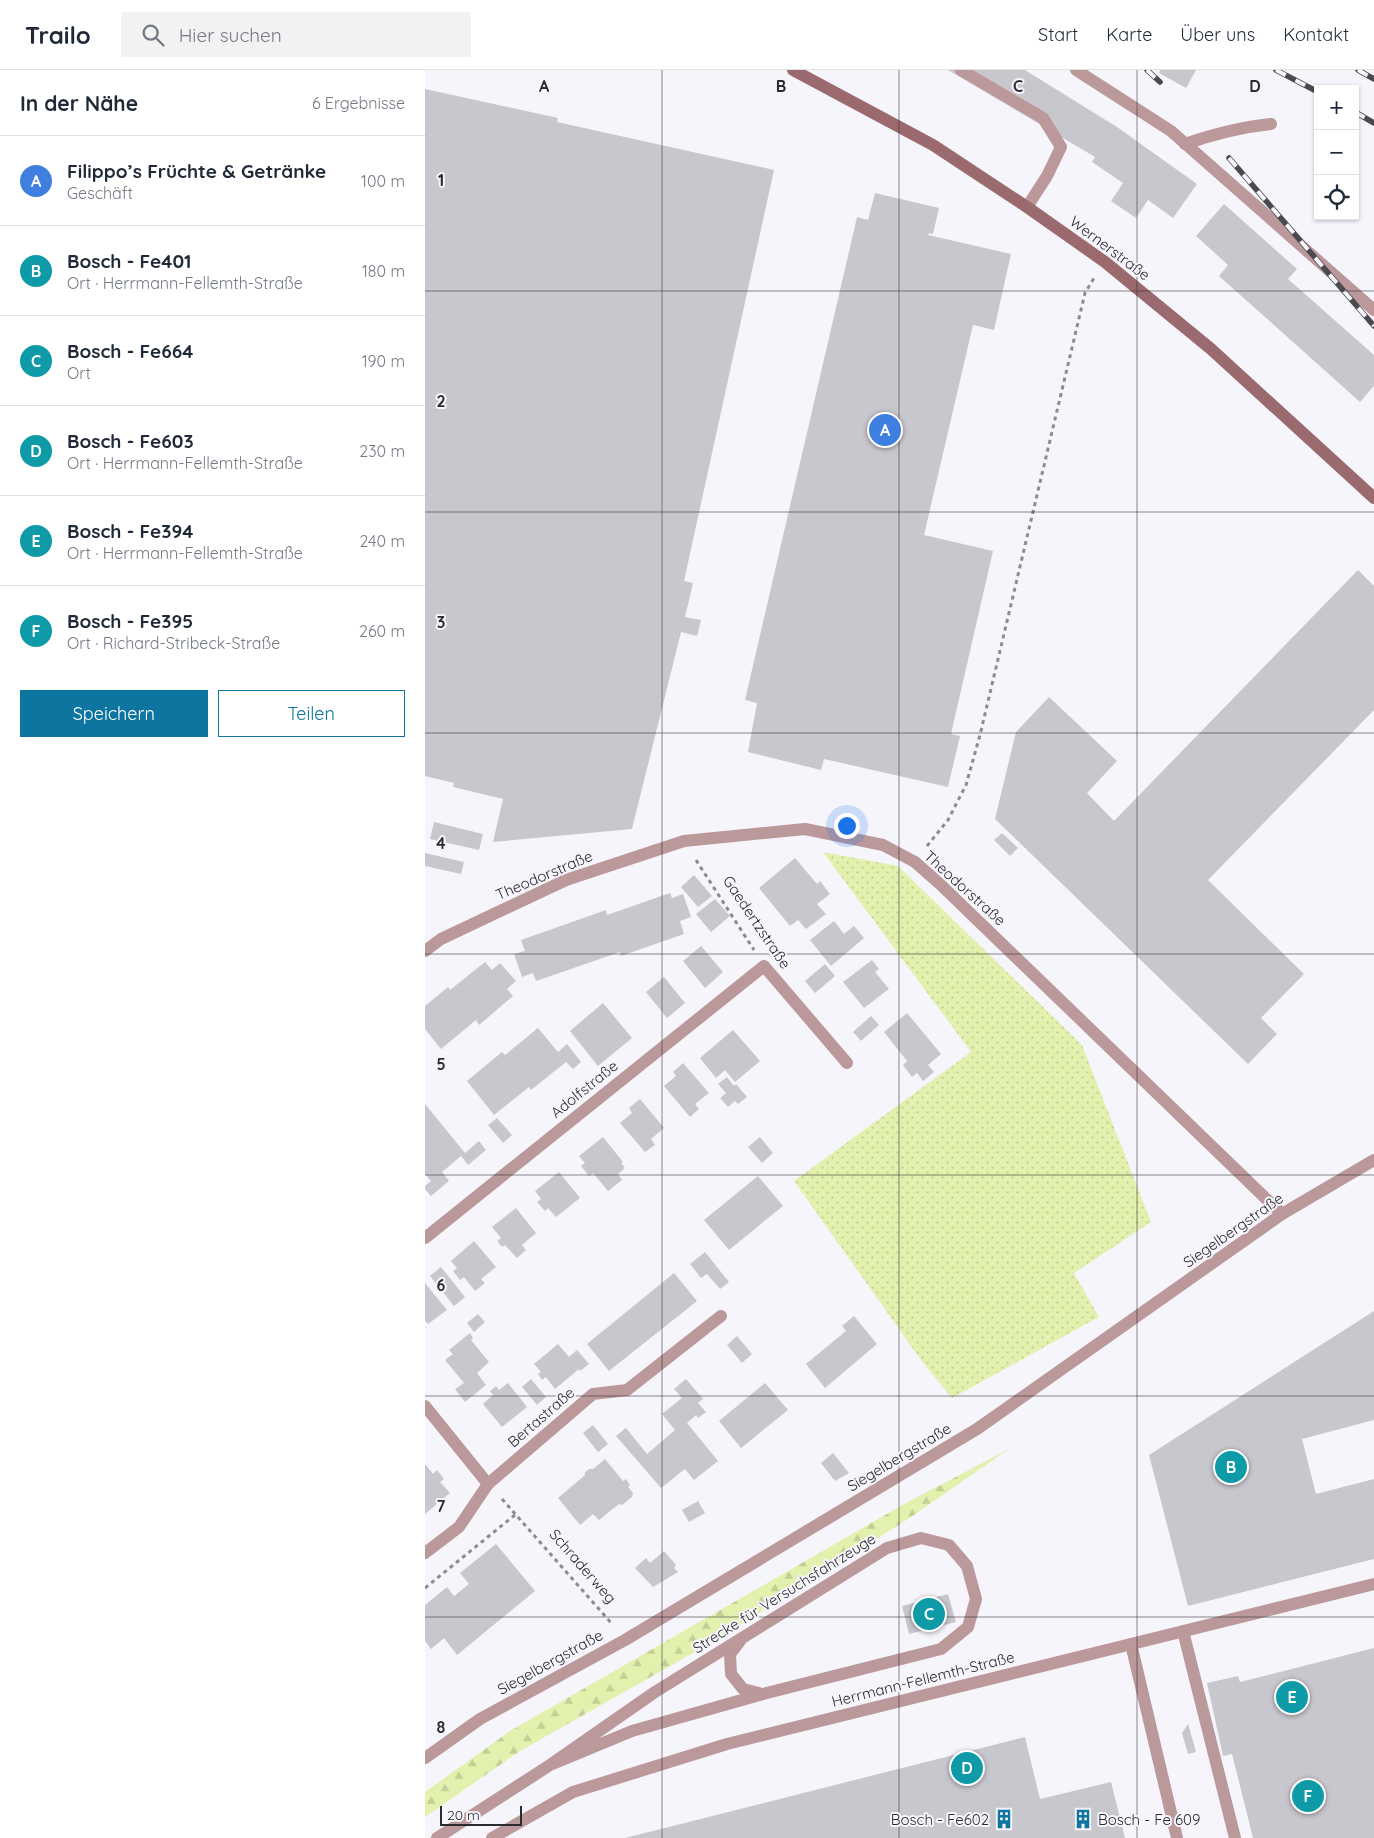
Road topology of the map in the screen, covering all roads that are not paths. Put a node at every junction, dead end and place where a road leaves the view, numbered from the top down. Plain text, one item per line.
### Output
1 (793, 70) edge
2 (961, 70) edge
3 (1076, 70) edge
4 (1271, 124) dead end
5 (1185, 144) junction
6 (1027, 207) junction
7 (1374, 310) edge
8 (1374, 498) edge
9 (425, 951) edge
10 (764, 966) joint
11 (847, 1063) dead end
12 (1374, 1160) edge
13 (1282, 1214) junction
14 (425, 1238) edge
15 (721, 1316) dead end
16 (425, 1406) edge
17 (488, 1484) junction
18 (425, 1553) edge
19 (1374, 1584) edge
20 (1183, 1631) junction
21 (745, 1635) junction
22 (1131, 1644) junction
23 (763, 1694) junction
24 (425, 1758) edge
25 (550, 1765) junction
26 (437, 1838) edge
27 (492, 1838) edge
28 (1177, 1838) edge
29 (1235, 1838) edge

1 - 6 main road, Wernerstraße
2 - 6 street
3 - 5 street
4 - 5 street
5 - 7 street
6 - 8 main road, Wernerstraße
9 - 13 street, Theodorstraße
10 - 11 street, Gaedertzstraße
10 - 14 street, Adolfstraße
12 - 13 street, Siegelbergstraße
13 - 24 street, Siegelbergstraße
15 - 17 street, Bertastraße
16 - 17 street
17 - 18 street, Bertastraße
19 - 20 street, Herrmann-Fellemth-Straße
20 - 22 street, Herrmann-Fellemth-Straße
20 - 29 street
21 - 23 street
21 - 23 street, Strecke für Versuchsfahrzeuge
21 - 25 street, Strecke für Versuchsfahrzeuge
22 - 27 street, Herrmann-Fellemth-Straße
22 - 28 street
23 - 25 street, Strecke für Versuchsfahrzeuge
25 - 26 street, Strecke für Versuchsfahrzeuge

